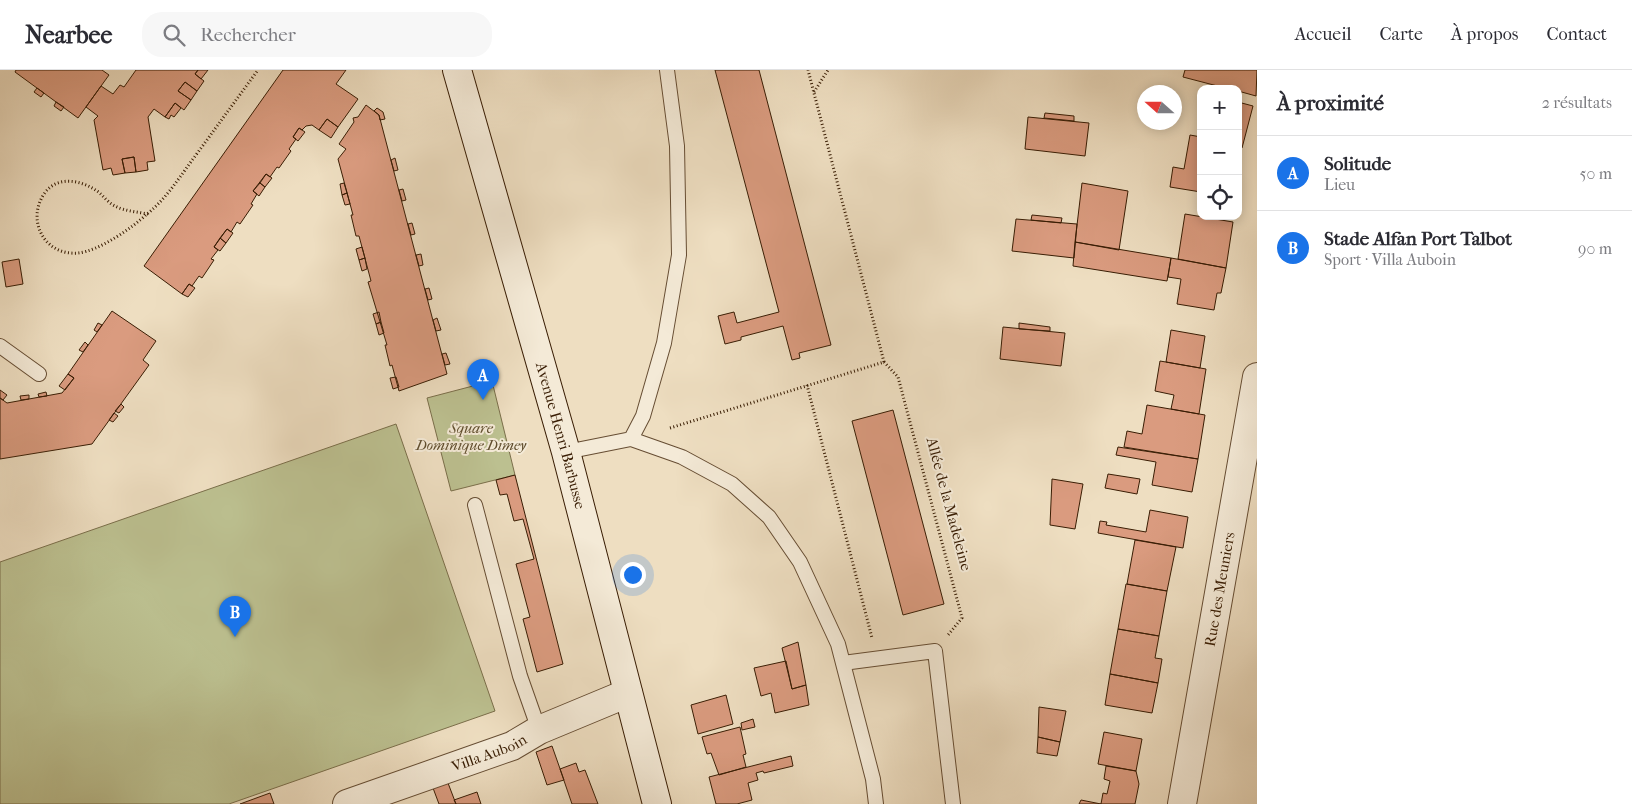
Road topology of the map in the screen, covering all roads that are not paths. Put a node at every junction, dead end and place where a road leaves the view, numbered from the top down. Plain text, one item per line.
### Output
1 (457, 70) edge
2 (667, 70) edge
3 (0, 346) edge
4 (39, 374) dead end
5 (1257, 377) edge
6 (631, 440) junction
7 (566, 452) junction
8 (475, 505) dead end
9 (843, 662) junction
10 (628, 693) junction
11 (539, 730) junction
12 (347, 804) edge
13 (657, 804) edge
14 (876, 804) edge
15 (953, 804) edge
16 (1182, 804) edge

1 - 7 main road, Avenue Henri Barbusse
2 - 6 lane
3 - 4 lane
5 - 16 main road, Rue des Meuniers
6 - 7 lane
6 - 9 lane
7 - 10 main road, Avenue Henri Barbusse
8 - 11 lane
9 - 14 lane
9 - 15 lane
10 - 11 main road, Villa Auboin
10 - 13 main road, Avenue Henri Barbusse
11 - 12 main road, Villa Auboin

